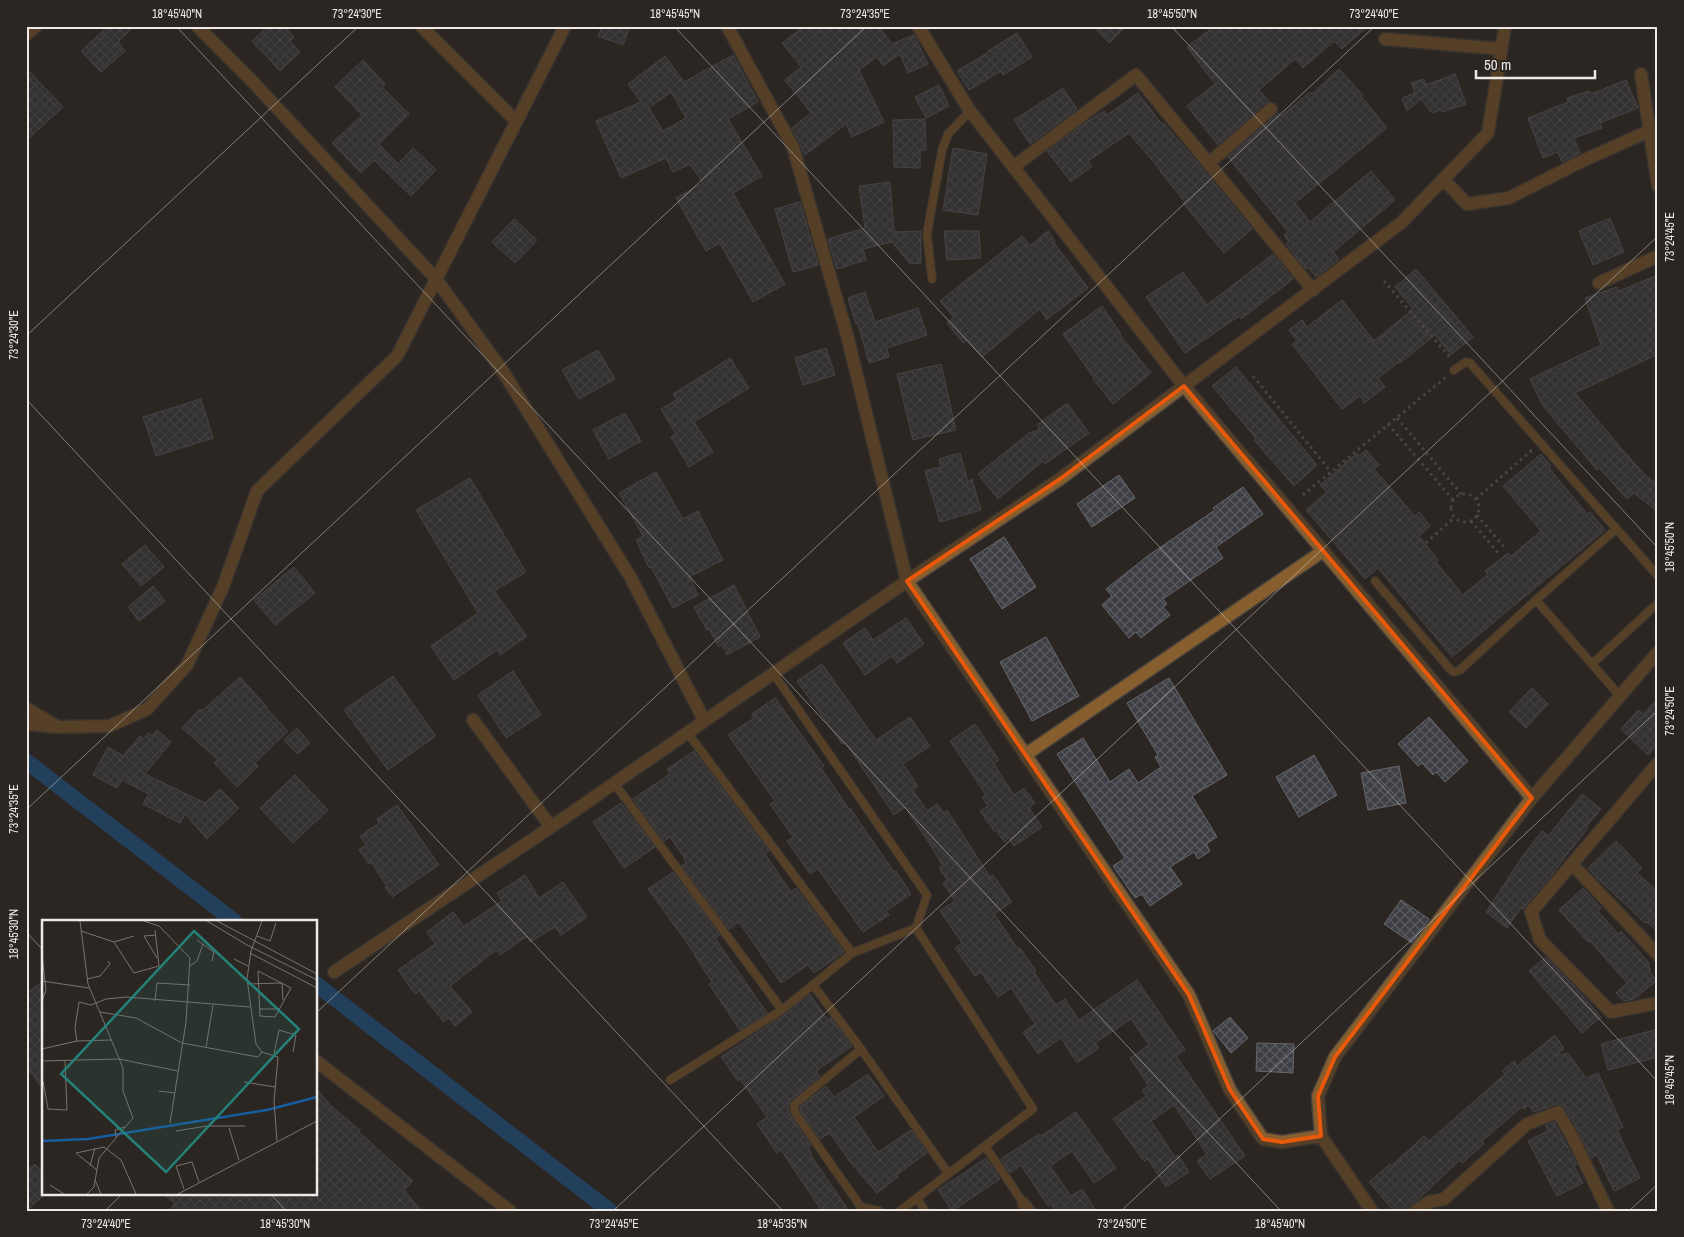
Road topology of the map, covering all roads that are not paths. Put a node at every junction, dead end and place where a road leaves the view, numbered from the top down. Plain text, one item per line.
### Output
1 (36, 26) edge
2 (197, 26) edge
3 (421, 26) edge
4 (565, 26) edge
5 (726, 26) edge
6 (918, 26) edge
7 (1505, 26) edge
8 (26, 35) edge
9 (1384, 39) dead end
10 (1501, 49) junction
11 (1641, 74) dead end
12 (1271, 109) dead end
13 (970, 111) junction
14 (516, 121) junction
15 (1650, 131) junction
16 (1209, 164) junction
17 (1013, 167) junction
18 (1443, 180) junction
19 (1658, 186) edge
20 (1658, 256) edge
21 (436, 279) junction
22 (932, 279) dead end
23 (1599, 283) dead end
24 (1313, 290) junction
25 (1454, 370) road end
26 (1184, 386) junction
27 (1616, 528) junction
28 (1323, 551) junction
29 (1658, 576) edge
30 (907, 581) junction
31 (1375, 581) dead end
32 (1536, 600) junction
33 (1658, 603) edge
34 (1658, 652) edge
35 (1592, 664) junction
36 (773, 673) junction
37 (1620, 695) junction
38 (26, 708) edge
39 (473, 720) dead end
40 (704, 720) junction
41 (29, 724) edge
42 (58, 727) junction
43 (687, 732) junction
44 (1025, 755) junction
45 (1658, 763) edge
46 (614, 784) junction
47 (1532, 798) junction
48 (551, 827) junction
49 (1572, 864) junction
50 (916, 928) junction
51 (852, 952) junction
52 (1658, 955) edge
53 (334, 972) dead end
54 (813, 985) junction
55 (1658, 1003) edge
56 (782, 1010) junction
57 (861, 1049) junction
58 (318, 1062) edge
59 (670, 1080) dead end
60 (1321, 1136) junction
61 (984, 1146) junction
62 (948, 1174) junction
63 (917, 1198) junction
64 (1026, 1207) edge
65 (510, 1211) edge
66 (879, 1211) edge
67 (900, 1211) edge
68 (925, 1211) edge
69 (1372, 1211) edge
70 (1416, 1211) edge
71 (1608, 1211) edge

1 - 8 street
2 - 21 street
3 - 14 street
4 - 14 street
5 - 30 street
6 - 13 street
7 - 10 street
9 - 10 street
10 - 18 street
11 - 15 street
12 - 16 street
13 - 17 street
13 - 22 lane
14 - 21 street
15 - 18 street
15 - 19 street
16 - 17 street
16 - 24 street
17 - 26 street
18 - 24 street
20 - 23 street
21 - 40 street
21 - 42 street
24 - 26 street
25 - 27 lane
26 - 28 street
26 - 30 street
27 - 29 lane
27 - 32 lane
28 - 44 street
28 - 47 street
30 - 36 street
30 - 44 street
31 - 32 lane
32 - 35 lane
33 - 35 lane
34 - 37 street
35 - 37 lane
36 - 40 street
36 - 50 lane
37 - 47 street
38 - 42 street
39 - 48 street
40 - 43 street
41 - 42 street
43 - 46 street
43 - 51 lane
44 - 60 street
45 - 49 street
46 - 48 street
46 - 56 lane
47 - 60 street
48 - 53 street
49 - 52 street
49 - 55 street
50 - 51 lane
50 - 61 lane
51 - 54 lane
54 - 56 lane
54 - 57 lane
56 - 59 lane
57 - 62 lane
57 - 66 lane
58 - 65 street
60 - 69 street
61 - 62 lane
61 - 64 lane
62 - 63 lane
63 - 67 lane
63 - 68 lane
70 - 71 street

